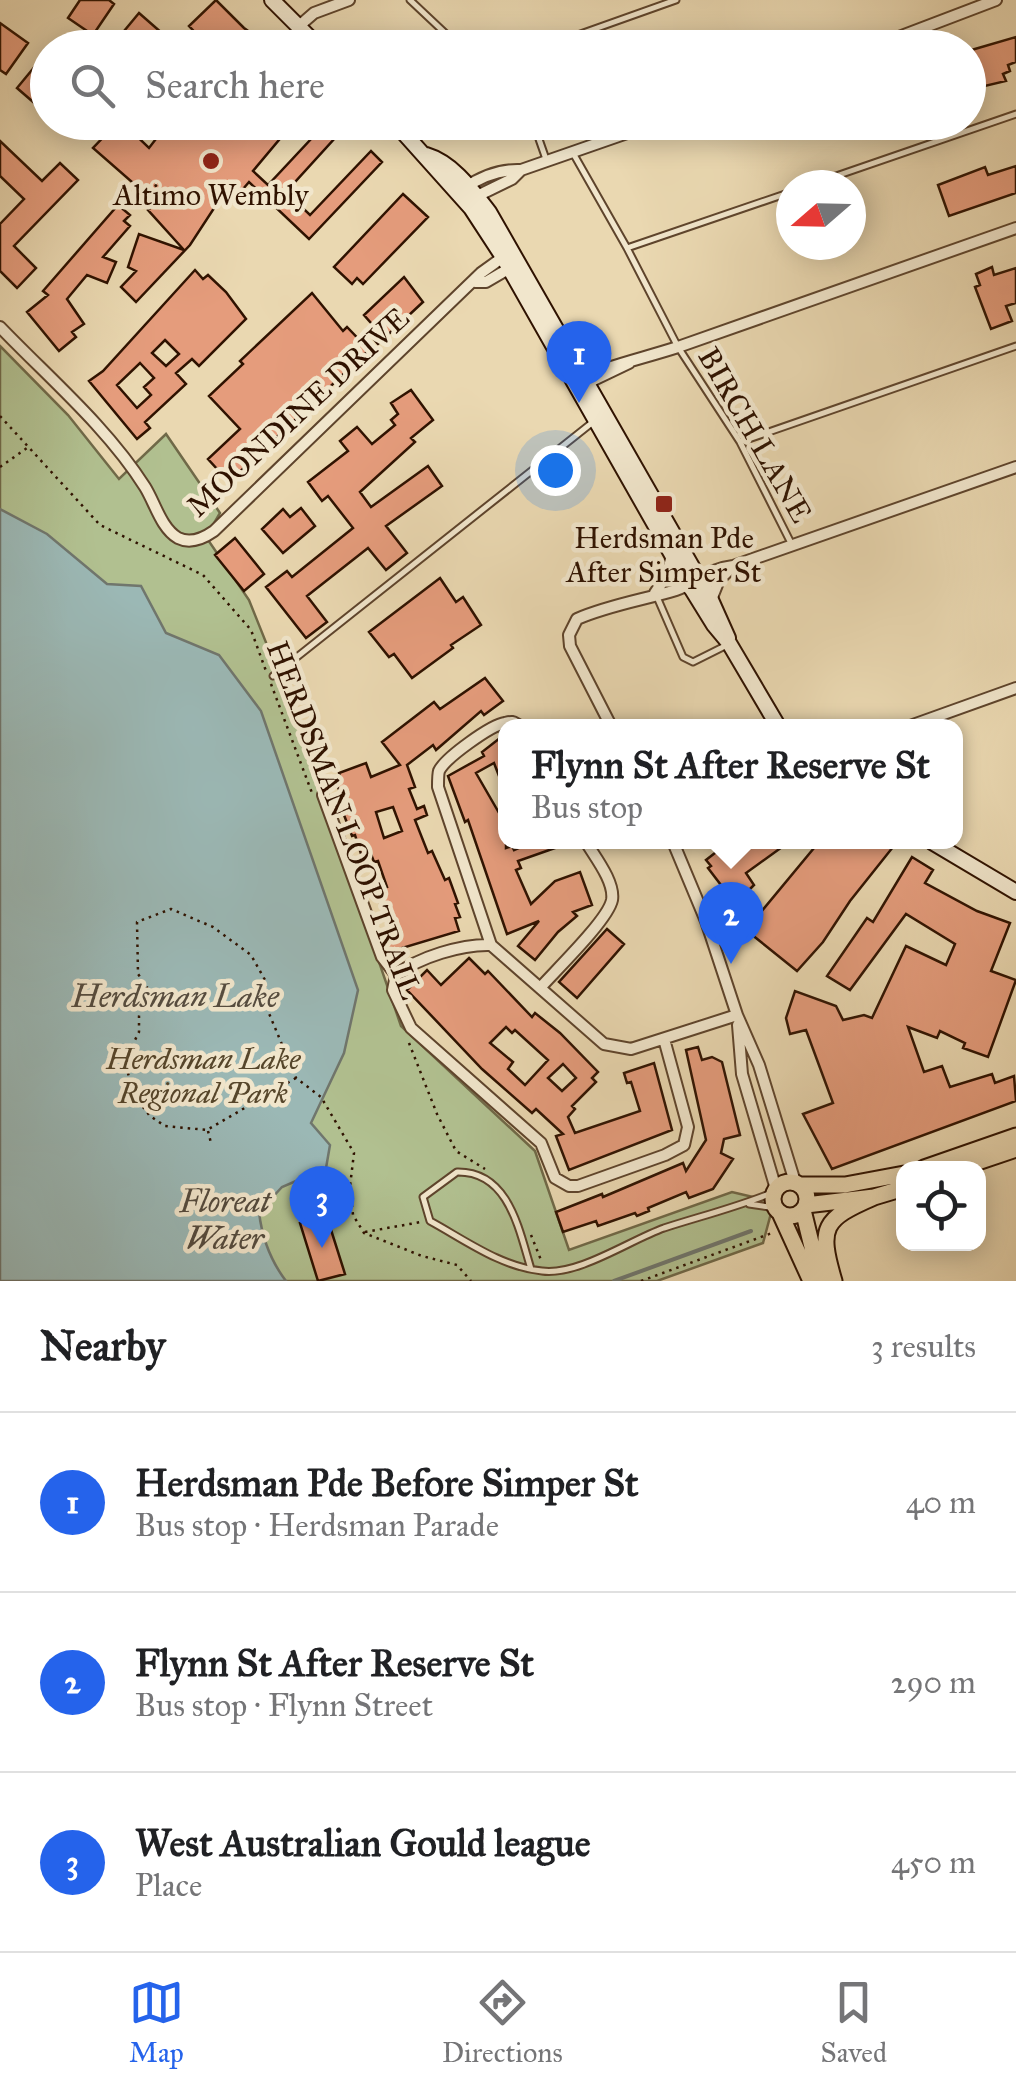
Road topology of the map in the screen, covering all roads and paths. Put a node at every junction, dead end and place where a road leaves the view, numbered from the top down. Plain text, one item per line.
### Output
1 (272, 0) edge
2 (349, 0) edge
3 (410, 0) edge
4 (676, 0) edge
5 (996, 0) edge
6 (299, 26) junction
7 (303, 30) edge
8 (442, 30) edge
9 (592, 30) edge
10 (917, 30) edge
11 (1016, 114) edge
12 (986, 124) edge
13 (412, 140) edge
14 (539, 140) edge
15 (609, 140) edge
16 (941, 140) edge
17 (573, 153) junction
18 (546, 162) junction
19 (854, 170) edge
20 (467, 194) junction
21 (776, 197) edge
22 (1016, 228) edge
23 (627, 248) junction
24 (510, 260) junction
25 (0, 327) edge
26 (1016, 346) edge
27 (678, 348) junction
28 (580, 382) junction
29 (0, 416) edge
30 (596, 420) junction
31 (740, 442) junction
32 (28, 447) junction
33 (1016, 466) edge
34 (0, 468) edge
35 (793, 546) junction
36 (672, 555) junction
37 (733, 566) junction
38 (693, 580) junction
39 (655, 593) junction
40 (711, 600) junction
41 (729, 643) junction
42 (273, 676) dead end
43 (1016, 688) edge
44 (607, 719) edge
45 (774, 719) edge
46 (930, 719) edge
47 (498, 725) edge
48 (319, 797) joint
49 (590, 849) edge
50 (676, 849) edge
51 (944, 849) edge
52 (1016, 892) edge
53 (491, 945) junction
54 (396, 975) junction
55 (540, 988) junction
56 (737, 1014) junction
57 (405, 1034) dead end
58 (664, 1040) junction
59 (296, 1078) junction
60 (207, 1130) junction
61 (1016, 1136) edge
62 (211, 1143) dead end
63 (1016, 1149) edge
64 (944, 1161) edge
65 (981, 1161) edge
66 (896, 1175) edge
67 (496, 1178) dead end
68 (798, 1184) junction
69 (896, 1190) edge
70 (874, 1197) junction
71 (776, 1201) junction
72 (746, 1204) junction
73 (804, 1208) junction
74 (528, 1230) dead end
75 (783, 1234) dead end
76 (531, 1269) junction
77 (545, 1272) junction
78 (470, 1281) edge
79 (641, 1281) edge
80 (811, 1281) edge
81 (824, 1281) edge
82 (834, 1281) edge

1 - 6 main road
2 - 6 street
3 - 8 lane
4 - 9 lane
5 - 10 street
6 - 7 main road
11 - 12 lane
13 - 20 main road
14 - 18 lane
15 - 17 street
16 - 19 lane
17 - 18 street
17 - 23 lane, BIRCH LANE
18 - 20 street
20 - 24 main road
21 - 23 lane
22 - 27 street
23 - 27 lane, BIRCH LANE
24 - 25 street, MOONDINE DRIVE
24 - 28 main road
26 - 31 lane
27 - 28 street
27 - 31 lane, BIRCH LANE
28 - 30 main road
28 - 38 main road
29 - 32 path, HERDSMAN LOOP TRAIL
30 - 36 main road
30 - 42 lane
31 - 35 lane, BIRCH LANE
32 - 34 path
32 - 48 path, HERDSMAN LOOP TRAIL
33 - 35 street
35 - 37 street
36 - 38 main road
36 - 39 street
37 - 38 street
37 - 40 street
38 - 39 street
38 - 40 main road
38 - 41 main road
39 - 41 lane
39 - 44 street
40 - 41 main road
41 - 45 main road
43 - 46 street
47 - 53 street
48 - 54 street
49 - 55 street
50 - 56 street
51 - 52 main road
53 - 54 street
53 - 55 street
54 - 58 street
55 - 58 street
56 - 58 street
56 - 68 street
56 - 71 street
57 - 67 path, HERDSMAN LOOP TRAIL
59 - 60 path
59 - 60 path
59 - 78 path
60 - 62 path
61 - 64 main road
63 - 65 main road
66 - 68 main road
68 - 71 main road
68 - 73 main road
69 - 70 main road
70 - 73 main road
70 - 82 main road
71 - 72 lane
71 - 72 lane
71 - 73 main road
71 - 80 main road
72 - 77 lane
73 - 81 main road
74 - 77 path
75 - 79 path
76 - 76 lane
76 - 77 lane

